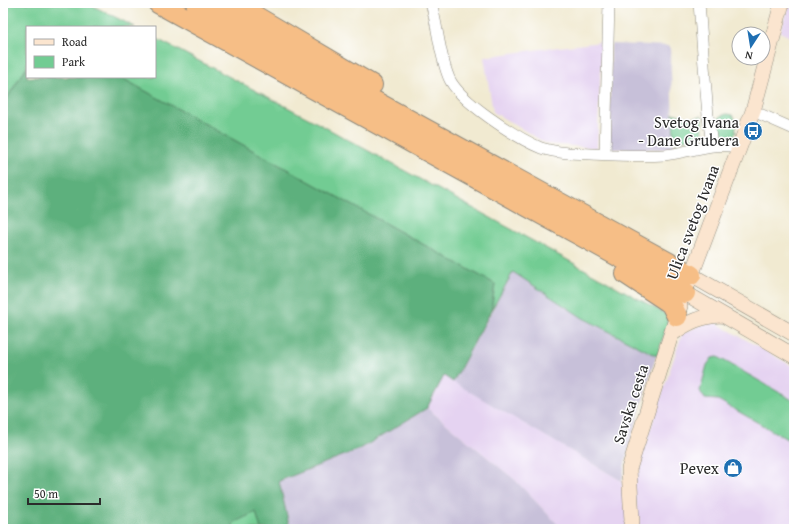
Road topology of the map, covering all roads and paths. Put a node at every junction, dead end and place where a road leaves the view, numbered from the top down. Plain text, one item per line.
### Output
1 (158, 3) edge
2 (196, 3) edge
3 (233, 3) edge
4 (431, 3) edge
5 (610, 3) edge
6 (699, 3) edge
7 (782, 3) edge
8 (753, 111) junction
9 (794, 128) edge
10 (443, 138) junction
11 (712, 145) junction
12 (740, 148) junction
13 (605, 154) junction
14 (597, 244) junction
15 (691, 275) junction
16 (685, 294) junction
17 (722, 315) junction
18 (677, 316) junction
19 (672, 334) junction
20 (794, 334) edge
21 (794, 356) edge
22 (630, 529) edge

1 - 14 highway
2 - 10 highway
3 - 10 highway
4 - 13 street
5 - 13 street
6 - 11 street
7 - 8 street, Ulica svetog Ivana
8 - 9 street
8 - 12 street, Ulica svetog Ivana
10 - 15 highway
11 - 12 street
11 - 13 street
12 - 15 street, Ulica svetog Ivana
14 - 16 highway
14 - 18 highway
15 - 16 street, Ulica svetog Ivana
15 - 20 street
16 - 17 street
16 - 18 street, Savska cesta
17 - 19 street
17 - 21 street
18 - 19 street, Savska cesta
19 - 22 street, Savska cesta

